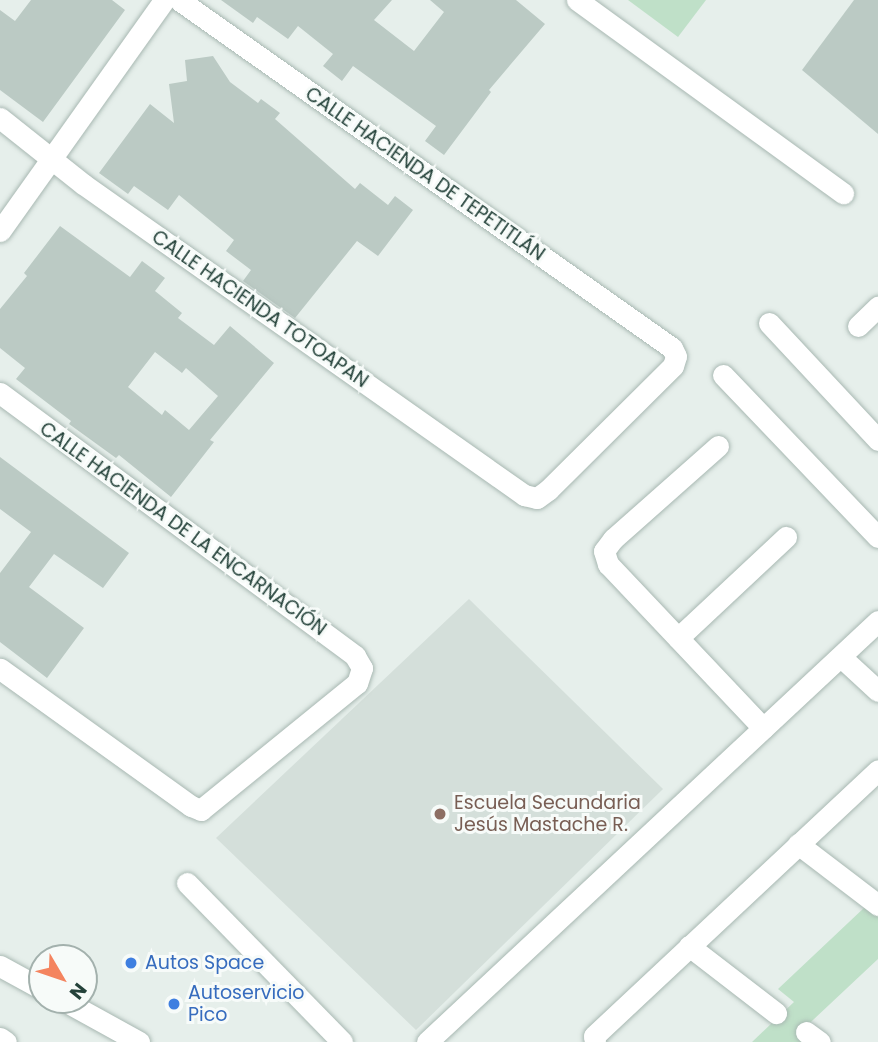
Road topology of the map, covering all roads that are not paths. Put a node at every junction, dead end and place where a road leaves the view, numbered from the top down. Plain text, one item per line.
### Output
1 (164, 0) edge
2 (179, 0) edge
3 (577, 0) edge
4 (0, 118) edge
5 (52, 157) junction
6 (843, 193) dead end
7 (0, 231) edge
8 (878, 307) edge
9 (769, 323) dead end
10 (858, 326) dead end
11 (723, 375) dead end
12 (0, 393) edge
13 (878, 440) edge
14 (718, 446) dead end
15 (524, 495) joint
16 (786, 537) dead end
17 (878, 537) edge
18 (874, 632) edge
19 (678, 638) junction
20 (841, 657) junction
21 (0, 669) edge
22 (878, 691) edge
23 (763, 728) junction
24 (878, 770) edge
25 (799, 844) junction
26 (187, 883) dead end
27 (878, 905) edge
28 (689, 946) junction
29 (0, 966) edge
30 (28, 981) edge
31 (776, 1013) dead end
32 (88, 1014) edge
33 (0, 1038) edge
34 (6, 1042) edge
35 (139, 1042) edge
36 (342, 1042) edge
37 (427, 1042) edge
38 (595, 1042) edge

1 - 5 street
2 - 15 street, CALLE HACIENDA DE TEPETITLÁN
3 - 6 street
4 - 5 street, CALLE HACIENDA TOTOAPAN
5 - 7 street
5 - 15 street, CALLE HACIENDA TOTOAPAN
8 - 10 street
9 - 13 street
11 - 17 street
12 - 21 street, CALLE HACIENDA DE LA ENCARNACIÓN
14 - 19 street
16 - 19 street
18 - 20 street
19 - 23 street
20 - 22 street
20 - 23 street
23 - 37 street
24 - 25 street
25 - 27 street
25 - 28 street
26 - 36 street
28 - 31 street
28 - 38 street
29 - 30 street
32 - 35 street
33 - 34 street

